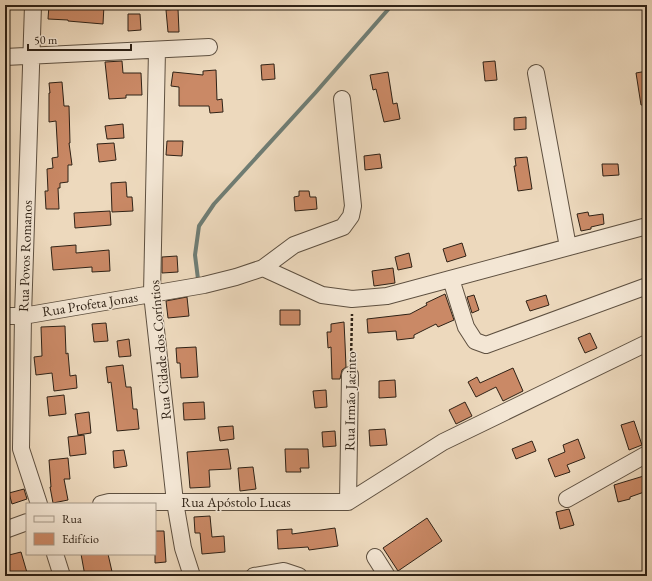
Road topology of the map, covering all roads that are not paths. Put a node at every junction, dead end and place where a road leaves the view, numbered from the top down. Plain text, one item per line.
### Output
1 (33, 5) edge
2 (209, 47) dead end
3 (157, 50) junction
4 (31, 56) junction
5 (5, 57) edge
6 (536, 73) dead end
7 (342, 99) dead end
8 (647, 226) edge
9 (568, 247) junction
10 (263, 268) junction
11 (451, 278) junction
12 (647, 286) edge
13 (152, 294) junction
14 (5, 316) edge
15 (23, 316) junction
16 (647, 343) edge
17 (350, 375) road end
18 (647, 454) edge
19 (567, 499) dead end
20 (175, 502) junction
21 (348, 502) junction
22 (39, 503) edge
23 (105, 503) edge
24 (26, 522) edge
25 (5, 530) edge
26 (55, 555) edge
27 (375, 557) dead end
28 (62, 576) edge
29 (192, 576) edge
30 (254, 576) edge
31 (299, 576) edge
32 (387, 576) edge

1 - 4 street, Rua Povos Romanos
2 - 3 street
3 - 4 street
3 - 13 street, Rua Cidade dos Coríntios
4 - 5 street
4 - 15 street, Rua Povos Romanos
6 - 9 street
7 - 10 street, Rua Profeta Jonas
8 - 9 street
9 - 11 street
10 - 11 street
10 - 13 street, Rua Profeta Jonas
11 - 12 street
13 - 15 street, Rua Profeta Jonas
13 - 20 street, Rua Cidade dos Coríntios
14 - 15 street, Rua Profeta Jonas
15 - 22 street, Rua Povos Romanos
16 - 21 street
17 - 21 street, Rua Irmão Jacinto
18 - 19 street
20 - 21 street, Rua Apóstolo Lucas
20 - 23 street, Rua Apóstolo Lucas
20 - 29 street, Rua Cidade dos Coríntios
24 - 25 street
26 - 28 street
27 - 32 street
30 - 31 street

